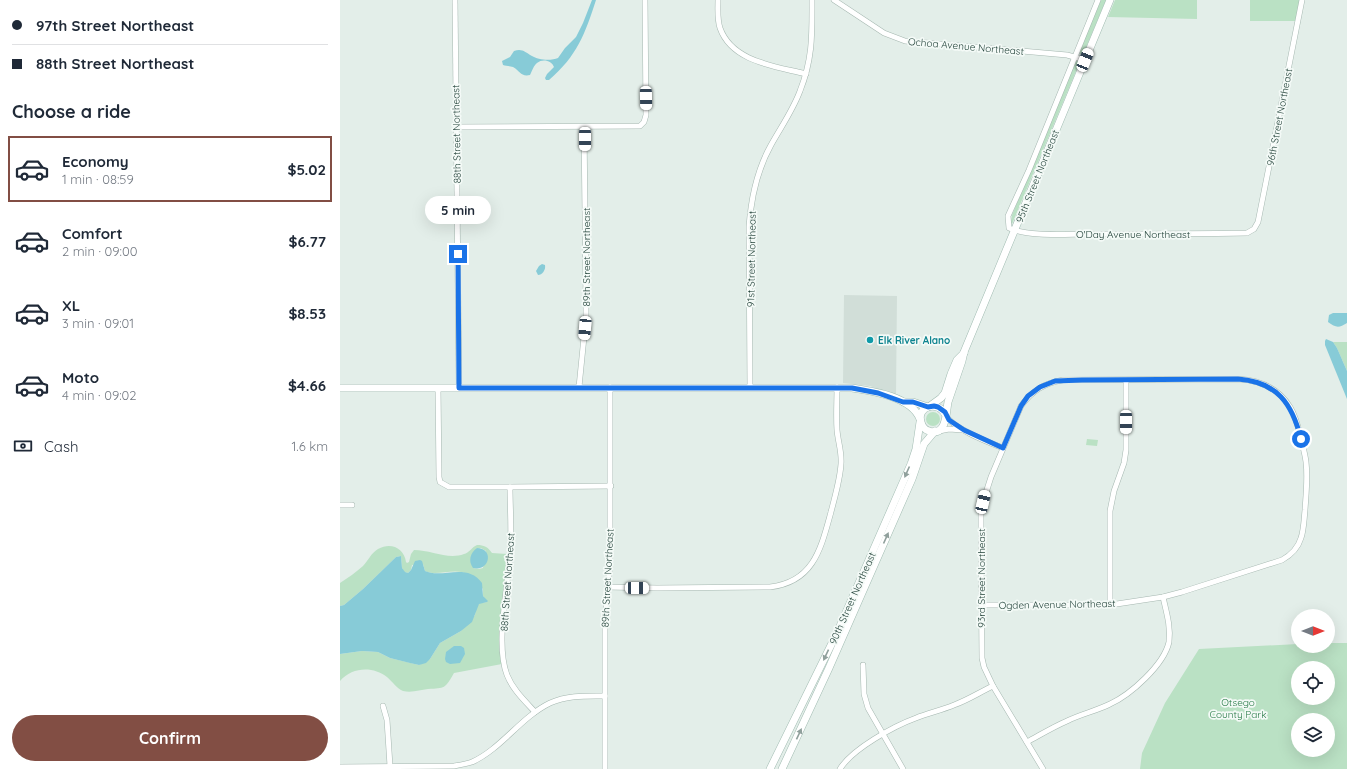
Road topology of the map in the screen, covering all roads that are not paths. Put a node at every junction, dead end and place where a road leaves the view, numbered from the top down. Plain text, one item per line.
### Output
1 (455, 0) edge
2 (645, 0) edge
3 (718, 0) edge
4 (812, 0) edge
5 (834, 0) edge
6 (1098, 0) edge
7 (1110, 0) edge
8 (1302, 0) edge
9 (1075, 57) junction
10 (1085, 60) junction
11 (806, 74) junction
12 (456, 127) junction
13 (584, 127) junction
14 (1014, 230) junction
15 (1252, 231) joint
16 (964, 352) junction
17 (1126, 380) junction
18 (579, 387) junction
19 (610, 387) junction
20 (750, 387) junction
21 (837, 387) junction
22 (340, 388) edge
23 (438, 388) junction
24 (459, 388) junction
25 (903, 402) junction
26 (928, 407) junction
27 (946, 416) junction
28 (920, 420) junction
29 (964, 430) junction
30 (936, 431) junction
31 (1003, 448) junction
32 (611, 486) junction
33 (510, 487) junction
34 (340, 505) edge
35 (352, 505) dead end
36 (1292, 553) joint
37 (607, 587) junction
38 (1163, 597) junction
39 (981, 605) junction
40 (1110, 605) junction
41 (863, 665) dead end
42 (993, 686) junction
43 (605, 696) junction
44 (383, 706) dead end
45 (535, 712) junction
46 (883, 735) junction
47 (1026, 742) junction
48 (390, 766) junction
49 (340, 767) edge
50 (605, 769) edge
51 (770, 769) edge
52 (782, 769) edge
53 (840, 769) edge
54 (903, 769) edge
55 (1042, 769) edge

1 - 12 street, 88th Street Northeast
2 - 13 street
3 - 11 street
4 - 11 street, 91st Street Northeast
5 - 9 street, Ochoa Avenue Northeast
6 - 9 street
7 - 10 main road, 95th Street Northeast
8 - 15 street, 96th Street Northeast
9 - 10 street, Ochoa Avenue Northeast
9 - 14 street
10 - 14 main road, 95th Street Northeast
11 - 20 street, 91st Street Northeast
12 - 13 street
12 - 24 street, 88th Street Northeast
13 - 18 street, 89th Street Northeast
14 - 15 street, O'Day Avenue Northeast
14 - 16 main road, 95th Street Northeast
16 - 26 main road
16 - 27 main road
17 - 31 street, 93rd Street Northeast
17 - 36 street, 93rd Street Northeast
17 - 40 street
18 - 19 main road
18 - 24 main road
19 - 20 main road
19 - 32 street, 89th Street Northeast
20 - 21 main road
21 - 25 main road
21 - 37 street
22 - 23 main road
23 - 24 main road
23 - 33 street
25 - 26 main road
25 - 28 main road
26 - 27 main road
26 - 28 main road
27 - 29 street
27 - 30 main road
28 - 30 main road
28 -> 51 main road, 90th Street Northeast
29 - 30 street
29 - 31 street
52 -> 30 main road, 90th Street Northeast
31 - 39 street, 93rd Street Northeast
32 - 33 street
32 - 37 street, 89th Street Northeast
33 - 45 street, 88th Street Northeast
34 - 35 street
36 - 38 street, Ogden Avenue Northeast
37 - 43 street, 89th Street Northeast
38 - 40 street, Ogden Avenue Northeast
38 - 47 street
39 - 40 street, Ogden Avenue Northeast
39 - 42 street, 93rd Street Northeast
41 - 46 street
42 - 46 street
42 - 47 street, 93rd Street Northeast
43 - 45 street
43 - 50 street, 89th Street Northeast
44 - 48 street
45 - 48 street
46 - 53 street
46 - 54 street
47 - 55 street, 93rd Street Northeast
48 - 49 street

